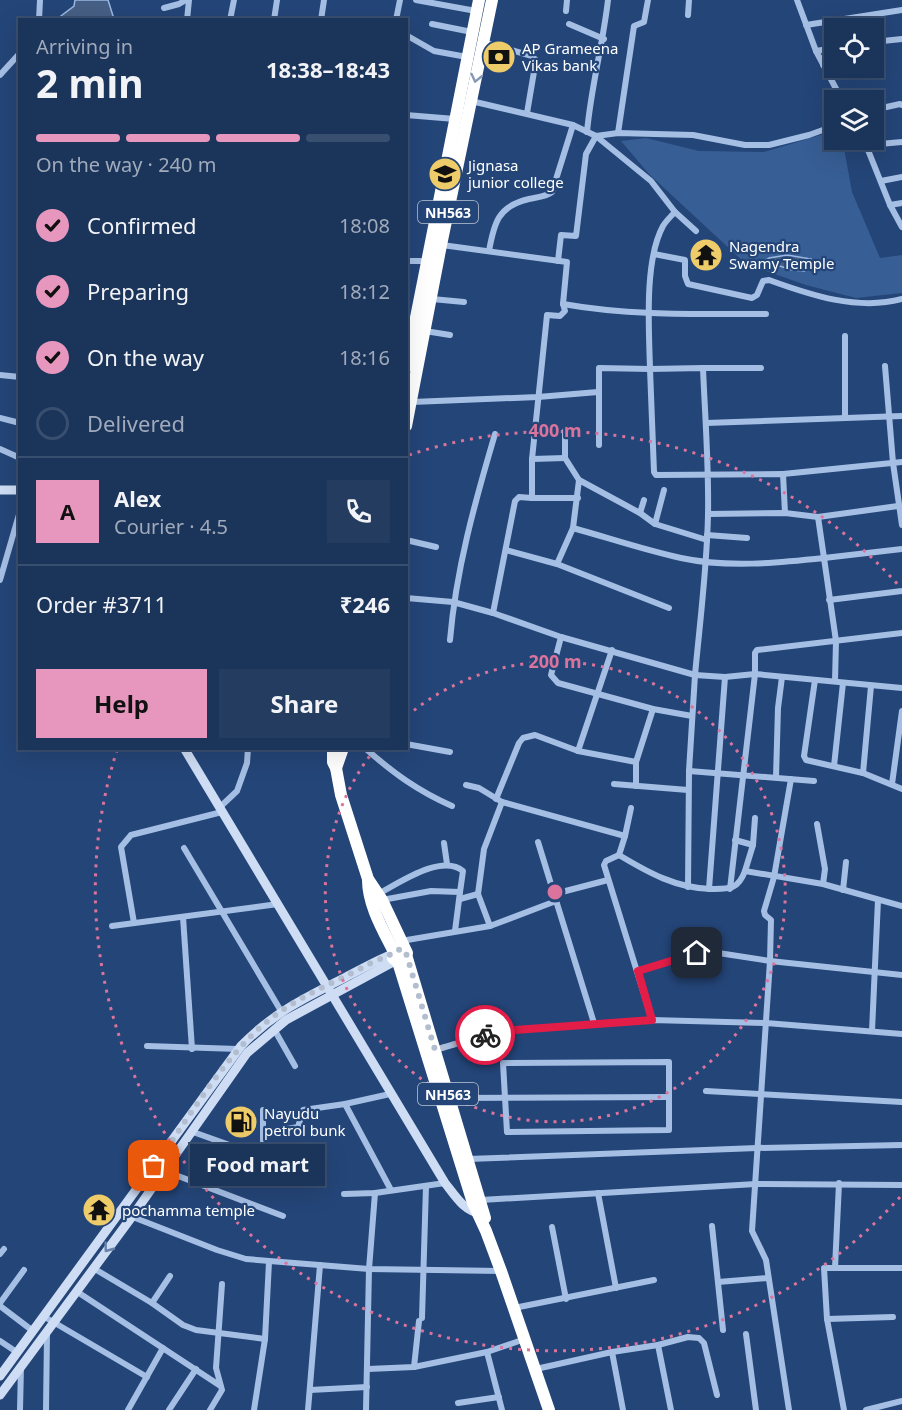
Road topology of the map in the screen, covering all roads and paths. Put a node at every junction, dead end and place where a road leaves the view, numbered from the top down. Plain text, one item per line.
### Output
1 (40, 0) edge
2 (187, 0) edge
3 (234, 0) edge
4 (277, 0) edge
5 (324, 0) edge
6 (400, 0) edge
7 (416, 0) edge
8 (492, 0) edge
9 (567, 0) edge
10 (608, 0) edge
11 (648, 0) edge
12 (689, 0) edge
13 (797, 0) edge
14 (477, 5) edge
15 (164, 8) dead end
16 (902, 10) edge
17 (566, 11) dead end
18 (688, 15) dead end
19 (39, 18) edge
20 (187, 18) edge
21 (230, 18) edge
22 (274, 18) edge
23 (321, 18) edge
24 (396, 18) edge
25 (432, 24) dead end
26 (569, 24) dead end
27 (806, 25) junction
28 (408, 36) edge
29 (476, 38) junction
30 (604, 39) junction
31 (902, 39) edge
32 (884, 41) edge
33 (824, 50) edge
34 (816, 51) junction
35 (18, 55) edge
36 (468, 57) junction
37 (823, 65) joint
38 (0, 75) edge
39 (837, 90) edge
40 (471, 101) junction
41 (902, 105) edge
42 (884, 107) edge
43 (527, 113) junction
44 (408, 115) edge
45 (456, 119) junction
46 (573, 124) junction
47 (824, 130) edge
48 (587, 132) junction
49 (618, 133) junction
50 (596, 136) junction
51 (884, 142) edge
52 (902, 142) edge
53 (869, 150) edge
54 (450, 176) junction
55 (902, 177) edge
56 (881, 181) junction
57 (902, 203) edge
58 (890, 205) junction
59 (675, 212) junction
60 (902, 227) edge
61 (696, 231) dead end
62 (441, 245) junction
63 (489, 251) junction
64 (654, 254) junction
65 (408, 261) edge
66 (428, 261) junction
67 (558, 261) junction
68 (432, 299) junction
69 (902, 299) edge
70 (464, 302) dead end
71 (563, 304) junction
72 (648, 314) junction
73 (766, 314) dead end
74 (425, 331) junction
75 (450, 335) dead end
76 (845, 336) dead end
77 (409, 345) edge
78 (885, 366) dead end
79 (703, 368) junction
80 (761, 368) dead end
81 (650, 369) junction
82 (0, 375) edge
83 (18, 377) edge
84 (597, 392) junction
85 (538, 397) junction
86 (412, 402) junction
87 (902, 416) edge
88 (890, 417) junction
89 (0, 418) edge
90 (408, 418) edge
91 (845, 418) junction
92 (18, 422) edge
93 (706, 423) junction
94 (565, 431) dead end
95 (495, 434) dead end
96 (599, 445) dead end
97 (0, 449) edge
98 (18, 457) edge
99 (565, 458) junction
100 (532, 459) junction
101 (902, 462) edge
102 (893, 463) junction
103 (783, 474) junction
104 (707, 476) junction
105 (579, 480) junction
106 (0, 490) edge
107 (18, 490) edge
108 (664, 490) dead end
109 (532, 498) junction
110 (578, 498) junction
111 (644, 500) dead end
112 (898, 506) junction
113 (640, 513) junction
114 (785, 513) junction
115 (708, 514) junction
116 (18, 517) edge
117 (818, 517) junction
118 (655, 524) junction
119 (902, 525) edge
120 (573, 528) junction
121 (707, 537) junction
122 (747, 538) dead end
123 (408, 540) edge
124 (436, 547) dead end
125 (902, 549) edge
126 (507, 550) junction
127 (824, 558) junction
128 (3, 560) edge
129 (706, 562) junction
130 (556, 564) junction
131 (0, 580) edge
132 (902, 591) edge
133 (408, 598) edge
134 (829, 600) junction
135 (453, 602) junction
136 (669, 608) dead end
137 (493, 613) junction
138 (902, 633) edge
139 (561, 637) junction
140 (450, 639) dead end
141 (836, 641) junction
142 (612, 650) junction
143 (755, 674) junction
144 (695, 675) junction
145 (725, 677) junction
146 (782, 677) junction
147 (815, 680) junction
148 (835, 681) junction
149 (843, 683) junction
150 (870, 686) junction
151 (902, 688) edge
152 (598, 693) junction
153 (653, 709) junction
154 (902, 711) edge
155 (692, 717) junction
156 (408, 744) edge
157 (185, 750) edge
158 (248, 750) edge
159 (333, 750) edge
160 (342, 750) edge
161 (366, 750) edge
162 (578, 751) junction
163 (450, 752) dead end
164 (636, 762) junction
165 (834, 766) junction
166 (336, 768) junction
167 (689, 771) junction
168 (717, 773) junction
169 (863, 773) junction
170 (742, 775) junction
171 (776, 777) junction
172 (791, 779) junction
173 (814, 781) dead end
174 (614, 784) dead end
175 (892, 784) junction
176 (466, 785) dead end
177 (636, 786) junction
178 (902, 789) edge
179 (688, 790) junction
180 (499, 800) junction
181 (452, 806) dead end
182 (631, 808) dead end
183 (221, 810) junction
184 (754, 818) dead end
185 (817, 824) dead end
186 (625, 836) junction
187 (735, 840) junction
188 (538, 842) dead end
189 (444, 843) dead end
190 (753, 845) junction
191 (184, 848) dead end
192 (619, 855) junction
193 (846, 862) dead end
194 (447, 864) junction
195 (745, 872) junction
196 (774, 877) junction
197 (368, 879) junction
198 (608, 880) junction
199 (823, 884) junction
200 (688, 887) junction
201 (709, 889) junction
202 (730, 889) junction
203 (843, 890) junction
204 (478, 894) junction
205 (554, 894) junction
206 (460, 896) junction
207 (380, 897) junction
208 (878, 900) junction
209 (556, 901) junction
210 (278, 904) junction
211 (902, 906) edge
212 (223, 912) junction
213 (183, 917) junction
214 (134, 922) junction
215 (112, 926) dead end
216 (490, 926) junction
217 (455, 931) junction
218 (399, 954) junction
219 (770, 961) junction
220 (638, 971) junction
221 (875, 973) junction
222 (902, 975) edge
223 (330, 990) junction
224 (281, 1011) junction
225 (652, 1020) junction
226 (594, 1023) junction
227 (766, 1023) junction
228 (274, 1029) junction
229 (872, 1031) junction
230 (902, 1034) edge
231 (147, 1046) dead end
232 (192, 1049) junction
233 (238, 1050) junction
234 (435, 1050) junction
235 (295, 1066) dead end
236 (706, 1091) dead end
237 (760, 1093) junction
238 (390, 1094) junction
239 (669, 1097) junction
240 (449, 1098) junction
241 (505, 1098) junction
242 (902, 1102) edge
243 (345, 1104) junction
244 (263, 1110) dead end
245 (192, 1132) junction
246 (264, 1133) junction
247 (902, 1145) edge
248 (757, 1148) junction
249 (263, 1157) junction
250 (468, 1159) junction
251 (165, 1171) junction
252 (263, 1181) dead end
253 (444, 1183) junction
254 (839, 1183) junction
255 (756, 1184) junction
256 (902, 1185) edge
257 (426, 1186) junction
258 (391, 1190) junction
259 (375, 1193) junction
260 (344, 1194) dead end
261 (598, 1194) junction
262 (481, 1209) junction
263 (120, 1212) junction
264 (283, 1216) dead end
265 (131, 1218) junction
266 (712, 1226) dead end
267 (552, 1227) dead end
268 (269, 1262) junction
269 (320, 1265) junction
270 (93, 1268) junction
271 (835, 1268) junction
272 (902, 1268) edge
273 (369, 1269) junction
274 (24, 1270) dead end
275 (424, 1270) junction
276 (501, 1271) junction
277 (170, 1276) dead end
278 (768, 1278) junction
279 (654, 1280) dead end
280 (718, 1282) junction
281 (222, 1284) dead end
282 (616, 1288) junction
283 (76, 1291) junction
284 (566, 1299) junction
285 (152, 1303) junction
286 (0, 1305) edge
287 (514, 1308) junction
288 (43, 1316) junction
289 (892, 1317) dead end
290 (827, 1320) junction
291 (50, 1326) junction
292 (723, 1330) dead end
293 (33, 1331) junction
294 (220, 1333) junction
295 (746, 1334) dead end
296 (265, 1339) junction
297 (526, 1339) junction
298 (0, 1341) edge
299 (657, 1345) junction
300 (163, 1348) junction
301 (487, 1352) junction
302 (612, 1352) junction
303 (18, 1353) junction
304 (21, 1366) junction
305 (414, 1367) junction
306 (368, 1369) junction
307 (536, 1369) junction
308 (196, 1370) junction
309 (0, 1375) edge
310 (147, 1377) junction
311 (10, 1381) junction
312 (219, 1385) junction
313 (367, 1387) junction
314 (310, 1390) junction
315 (0, 1395) edge
316 (717, 1395) dead end
317 (499, 1397) junction
318 (902, 1401) edge
319 (458, 1403) dead end
320 (20, 1410) edge
321 (46, 1410) edge
322 (128, 1410) edge
323 (169, 1410) edge
324 (210, 1410) edge
325 (254, 1410) edge
326 (308, 1410) edge
327 (366, 1410) edge
328 (502, 1410) edge
329 (549, 1410) edge
330 (623, 1410) edge
331 (671, 1410) edge
332 (756, 1410) edge
333 (789, 1410) edge
334 (844, 1410) edge
335 (866, 1410) edge

1 - 19 street
2 - 15 street
2 - 20 street
3 - 21 street
4 - 22 street
5 - 23 street
6 - 24 street
7 - 14 street
8 - 29 highway, NH563
9 - 17 street
10 - 30 street
11 - 49 street
12 - 18 street
13 - 27 street
14 - 29 highway, NH563
16 - 27 street
25 - 29 street
26 - 30 street
27 - 34 street
28 - 36 street
29 - 36 highway, NH563
29 -> 40 highway, NH563
29 - 43 street
30 - 48 street
31 - 32 street
33 - 34 street
34 - 37 street
35 - 38 street
36 - 45 highway, NH563
37 - 39 street
40 - 43 street
40 - 54 highway, NH563
41 - 42 street
43 - 46 street
44 - 45 street
45 - 54 highway, NH563
46 - 48 street
46 - 63 street
47 - 49 street
48 - 50 street
49 - 50 street
50 - 59 street
50 - 67 street
51 - 52 street
53 - 56 street
54 - 62 highway, NH563
54 - 66 highway, NH563
55 - 56 street
56 - 58 street
57 - 58 street
58 - 60 street
59 - 61 street
59 - 64 street
62 - 63 street
62 - 68 highway, NH563
63 - 67 street
64 - 69 street
64 - 72 street
65 - 66 street
66 - 77 highway, NH563
67 - 71 street
68 - 70 street
68 - 74 highway, NH563
71 - 72 street
71 - 85 street
72 - 73 street
72 - 81 street
74 - 75 street
74 - 86 highway, NH563
76 - 91 street
78 - 88 street
79 - 80 street
79 - 81 street
79 - 93 street
81 - 84 street
81 - 104 street
82 - 83 street
84 - 85 street
84 - 96 street
85 - 86 street
85 - 100 street
86 - 90 highway, NH563
87 - 88 street
88 - 91 street
88 - 102 street
89 - 92 street
91 - 93 street
93 - 104 street
94 - 99 street
95 - 135 street
97 - 98 street
99 - 100 street
99 - 105 street
100 - 109 street
101 - 102 street
102 - 103 street
102 - 112 street
103 - 104 street
103 - 114 street
104 - 115 street
105 - 110 street
105 - 113 street
106 - 107 street
108 - 118 street
109 - 110 street
109 - 126 street
110 - 120 street
111 - 113 street
112 - 117 street
112 - 119 street
113 - 118 street
114 - 115 street
114 - 117 street
115 - 121 street
116 - 128 street
117 - 127 street
118 - 121 street
120 - 129 street
120 - 130 street
121 - 122 street
121 - 129 street
123 - 124 street
125 - 127 street
126 - 130 street
126 - 137 street
127 - 129 street
127 - 134 street
128 - 131 street
129 - 144 street
130 - 136 street
132 - 134 street
133 - 135 street
134 - 141 street
135 - 137 street
135 - 140 street
137 - 139 street
138 - 141 street
139 - 142 street
139 - 152 street
141 - 143 street
141 - 148 street
142 - 144 street
142 - 152 street
143 - 145 street
143 - 146 street
143 - 170 street
144 - 145 street
144 - 155 street
145 - 168 street
146 - 147 street
146 - 171 street
147 - 148 street
147 - 165 street
148 - 149 street
149 - 150 street
149 - 165 street
150 - 151 street
150 - 169 street
152 - 153 street
152 - 162 street
153 - 155 street
153 - 164 street
154 - 175 street
155 - 167 street
156 - 163 street
157 - 183 street
158 - 183 street
159 - 166 highway, NH563
160 - 166 highway
161 - 181 street
162 - 164 street
162 - 180 street
164 - 177 street
165 - 169 street
166 - 197 highway, NH563
167 - 168 street
167 - 179 street
168 - 170 street
168 - 201 street
169 - 175 street
170 - 171 street
170 - 187 street
171 - 172 street
172 - 173 street
172 - 196 street
174 - 177 street
175 - 178 street
176 - 180 street
177 - 179 street
179 - 200 street
180 - 186 street
180 - 204 street
182 - 186 street
183 - 210 street
183 - 214 street
184 - 190 street
185 - 199 street
186 - 192 street
187 - 190 street
187 - 202 street
188 - 205 street
189 - 194 street
190 - 195 street
191 - 212 street
192 - 198 street
192 - 200 street
193 - 203 street
194 - 206 street
194 - 207 street
195 - 196 street
195 - 202 street
196 - 199 street
196 - 219 street
197 - 207 highway, NH563
197 - 218 highway, NH563
198 - 205 street
198 - 220 street
199 - 203 street
200 - 201 street
201 - 202 street
203 - 208 street
204 - 206 street
204 - 216 street
205 - 209 street
206 - 207 street
206 - 217 street
207 - 218 highway, NH563
208 - 211 street
208 - 221 street
209 - 216 street
209 - 226 street
210 - 212 street
210 - 223 street
212 - 213 street
212 - 224 street
213 - 214 street
213 - 232 street
214 - 215 street
216 - 217 street
217 - 218 street
218 - 223 street
218 - 234 highway, NH563
218 - 262 highway, NH563
219 - 220 street
219 - 221 street
219 - 227 street
220 - 225 street
221 - 222 street
221 - 229 street
223 - 224 street
223 - 228 street
223 - 238 street
224 - 233 street
225 - 226 street
225 - 227 street
226 - 234 street
227 - 229 street
227 - 237 street
228 - 235 street
228 - 245 street
229 - 230 street
231 - 232 street
232 - 233 street
233 - 263 street
234 - 240 highway, NH563
236 - 237 street
237 - 242 street
237 - 248 street
238 - 243 street
238 - 253 street
239 - 241 street
239 - 241 street
239 - 241 street
240 - 241 street
240 - 250 highway, NH563
243 - 246 street
243 - 258 street
244 - 246 street
245 - 249 street
245 - 251 street
246 - 249 street
247 - 248 street
248 - 250 street
248 - 255 street
249 - 252 street
250 - 262 highway, NH563
251 - 264 street
251 - 265 street
253 - 257 street
253 - 262 street
254 - 255 street
254 - 256 street
254 - 271 street
255 - 261 street
255 - 278 street
257 - 258 street
257 - 275 street
258 - 259 street
259 - 260 street
259 - 273 street
261 - 262 street
261 - 282 street
262 - 276 highway, NH563
263 - 265 street
263 - 288 street
265 - 268 street
265 -> 270 street
266 - 280 street
267 - 284 street
268 - 269 street
268 - 296 street
269 - 273 street
269 - 314 street
270 - 283 street
270 - 285 street
271 - 272 street
271 - 290 street
273 - 275 street
273 - 306 street
274 - 286 street
275 - 276 street
275 - 305 street
276 - 287 highway, NH563
277 - 285 street
278 - 280 street
278 - 333 street
279 - 282 street
280 - 292 street
281 - 294 street
282 - 284 street
283 - 291 street
283 - 300 street
284 - 287 street
285 - 294 street
286 - 293 street
287 - 297 highway, NH563
288 - 291 street
288 - 293 street
289 - 290 street
290 - 334 street
291 - 304 street
291 - 310 street
291 - 321 street
293 - 303 street
294 - 296 street
294 - 312 street
295 - 332 street
296 - 325 street
297 - 301 street
297 - 307 highway, NH563
298 - 303 street
299 - 302 street
299 - 316 street
299 - 331 street
300 - 308 street
300 - 310 street
301 - 305 street
301 - 317 street
302 - 307 street
302 - 330 street
303 - 309 street
304 - 311 street
304 - 320 street
305 - 306 street
306 - 313 street
307 - 329 highway, NH563
308 - 312 street
308 - 323 street
309 - 311 street
310 - 322 street
311 - 315 street
312 - 324 street
313 - 314 street
313 - 327 street
314 - 326 street
317 - 319 street
317 - 328 street
318 - 335 street

